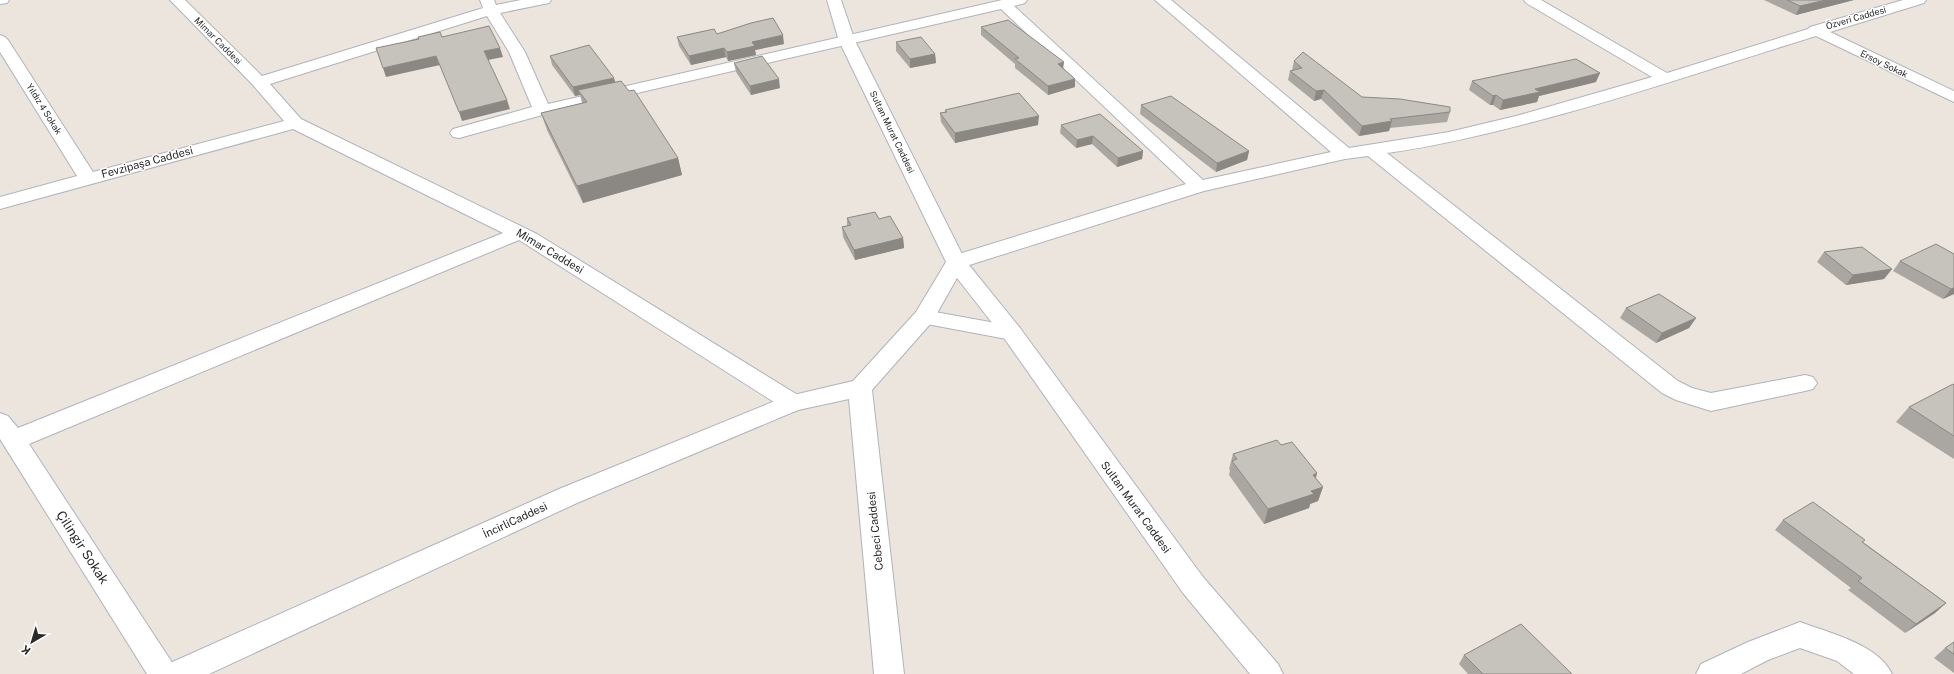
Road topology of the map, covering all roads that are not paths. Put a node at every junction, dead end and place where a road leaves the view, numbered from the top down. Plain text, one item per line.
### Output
1 (177, 0) edge
2 (544, 0) edge
3 (834, 0) edge
4 (1162, 0) edge
5 (1531, 0) edge
6 (1919, 0) edge
7 (1012, 2) edge
8 (489, 5) edge
9 (1815, 30) junction
10 (0, 40) edge
11 (847, 41) junction
12 (1666, 79) junction
13 (259, 82) junction
14 (1954, 97) edge
15 (542, 110) junction
16 (295, 123) junction
17 (459, 133) dead end
18 (1371, 150) junction
19 (1345, 154) junction
20 (88, 179) junction
21 (1199, 186) junction
22 (0, 203) edge
23 (520, 233) junction
24 (956, 262) junction
25 (924, 317) junction
26 (1012, 333) junction
27 (1805, 383) dead end
28 (860, 388) junction
29 (792, 403) junction
30 (7, 431) edge
31 (164, 674) edge
32 (178, 674) edge
33 (889, 674) edge
34 (1268, 674) edge
35 (1711, 674) edge
36 (1877, 674) edge

1 - 13 street, Mimar Caddesi
2 - 8 street
3 - 11 street, Sultan Murat Caddesi
4 - 19 street
5 - 12 street
6 - 9 street, Özveri Caddesi
7 - 11 street
7 - 21 street
8 - 13 street
8 - 15 street
9 - 12 street, Özveri Caddesi
9 - 14 street, Ersoy Sokak
10 - 20 street, Yıldız 4 Sokak
11 - 15 street
11 - 24 street, Sultan Murat Caddesi
12 - 18 street, Özveri Caddesi
13 - 16 street, Mimar Caddesi
15 - 17 street
16 - 20 street, Fevzipaşa Caddesi
16 - 23 street, Mimar Caddesi
18 - 19 street, Özveri Caddesi
18 - 27 street
19 - 21 street, Özveri Caddesi
20 - 22 street, Fevzipaşa Caddesi
21 - 24 street, Özveri Caddesi
23 - 29 street, Mimar Caddesi
23 - 30 street
24 - 25 street
24 - 26 street, Sultan Murat Caddesi
25 - 26 street
25 - 28 street
26 - 34 street, Sultan Murat Caddesi
28 - 29 street, İncirliCaddesi
28 - 33 street, Cebeci Caddesi
29 - 32 street, İncirliCaddesi
30 - 31 street, Çilingir Sokak
35 - 36 street

